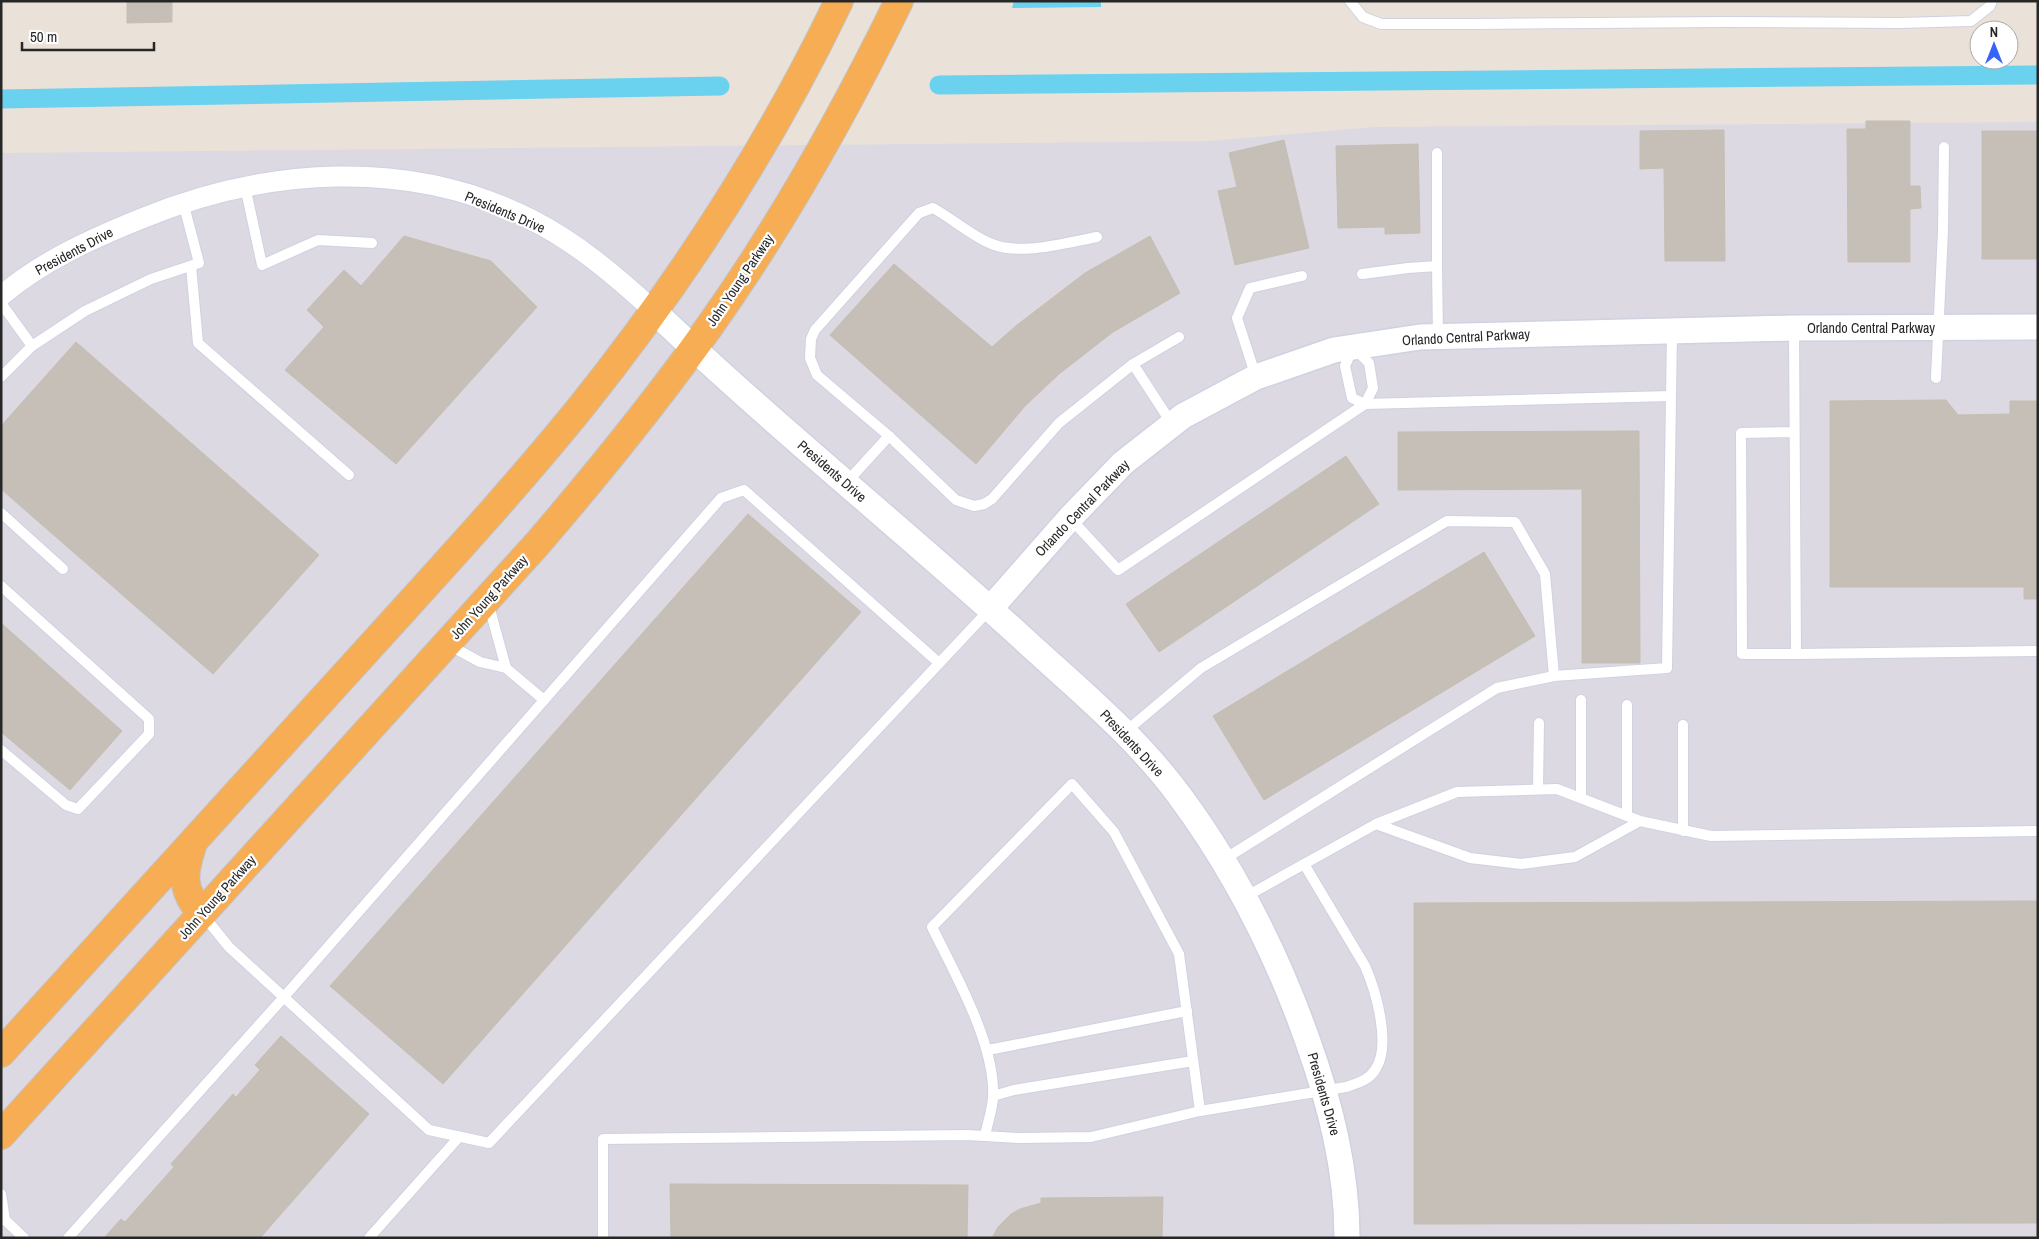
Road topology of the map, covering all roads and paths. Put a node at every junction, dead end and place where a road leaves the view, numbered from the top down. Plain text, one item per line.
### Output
1 (839, 1) edge
2 (899, 1) edge
3 (1350, 1) edge
4 (1992, 1) edge
5 (1944, 147) dead end
6 (1437, 154) dead end
7 (245, 186) junction
8 (183, 202) junction
9 (1097, 237) dead end
10 (372, 243) dead end
11 (191, 266) junction
12 (1437, 266) junction
13 (1362, 274) dead end
14 (1302, 276) dead end
15 (1, 296) edge
16 (1, 303) edge
17 (654, 310) junction
18 (2038, 327) edge
19 (1794, 328) junction
20 (1937, 328) junction
21 (1672, 331) junction
22 (1178, 337) dead end
23 (1438, 337) junction
24 (32, 346) junction
25 (1352, 347) junction
26 (693, 348) junction
27 (1133, 364) junction
28 (1, 377) edge
29 (1256, 377) junction
30 (1936, 378) dead end
31 (1671, 396) junction
32 (1365, 404) junction
33 (1172, 425) junction
34 (1794, 432) junction
35 (889, 436) junction
36 (349, 475) dead end
37 (846, 483) junction
38 (1, 513) edge
39 (1070, 518) junction
40 (63, 569) dead end
41 (1, 586) edge
42 (487, 600) junction
43 (990, 609) junction
44 (446, 644) junction
45 (2038, 651) edge
46 (1796, 654) junction
47 (939, 663) junction
48 (506, 668) junction
49 (1554, 676) junction
50 (544, 700) junction
51 (1581, 700) dead end
52 (1627, 704) dead end
53 (1539, 723) dead end
54 (1683, 725) dead end
55 (1125, 732) junction
56 (1, 750) edge
57 (1538, 789) junction
58 (1581, 798) junction
59 (1627, 816) junction
60 (1640, 821) junction
61 (1376, 824) junction
62 (1683, 831) junction
63 (2038, 831) edge
64 (195, 839) junction
65 (1223, 860) junction
66 (1304, 864) junction
67 (1245, 897) junction
68 (202, 914) junction
69 (284, 997) junction
70 (1186, 1010) junction
71 (988, 1050) junction
72 (1, 1053) edge
73 (1193, 1061) junction
74 (1325, 1090) junction
75 (993, 1096) junction
76 (1200, 1111) junction
77 (1, 1135) edge
78 (985, 1135) junction
79 (459, 1137) junction
80 (1, 1194) edge
81 (3, 1219) edge
82 (24, 1238) edge
83 (68, 1238) edge
84 (369, 1238) edge
85 (603, 1238) edge
86 (1347, 1238) edge

1 - 17 highway
2 - 26 highway, John Young Parkway
3 - 4 lane
5 - 20 lane
6 - 12 lane
7 - 8 street, Presidents Drive
7 - 10 lane
7 - 17 street, Presidents Drive
8 - 11 lane
8 - 15 street, Presidents Drive
9 - 35 lane
11 - 24 lane
11 - 36 lane
12 - 13 lane
12 - 23 lane
14 - 29 lane
16 - 24 lane
17 - 26 street, Presidents Drive
17 - 64 highway
18 - 20 street, Orlando Central Parkway
19 - 20 street, Orlando Central Parkway
19 - 21 street, Orlando Central Parkway
19 - 34 lane
20 - 30 lane
21 - 23 street, Orlando Central Parkway
21 - 31 lane
22 - 27 lane
23 - 25 street, Orlando Central Parkway
24 - 28 lane
25 - 29 street, Orlando Central Parkway
25 - 32 lane
25 - 32 lane
26 - 37 street, Presidents Drive
26 - 42 highway, John Young Parkway
27 - 33 lane
27 - 35 lane
29 - 33 street, Orlando Central Parkway
31 - 32 lane
31 - 49 lane
32 - 39 lane
33 - 39 street, Orlando Central Parkway
34 - 46 lane
34 - 46 lane
35 - 37 lane
37 - 43 street, Presidents Drive
38 - 40 lane
39 - 43 street, Orlando Central Parkway
41 - 56 lane
42 - 44 highway, John Young Parkway
42 - 48 lane
43 - 47 lane
43 - 55 street, Presidents Drive
44 - 48 lane
44 - 68 highway, John Young Parkway
45 - 46 lane
47 - 50 lane
47 - 79 lane
48 - 50 lane
49 - 55 lane
49 - 65 lane
50 - 69 lane
51 - 58 lane
52 - 59 lane
53 - 57 lane
54 - 62 lane
55 - 65 street, Presidents Drive
57 - 58 lane
57 - 61 lane
58 - 59 lane
59 - 60 lane
60 - 61 lane
60 - 62 lane
61 - 66 lane
62 - 63 lane
64 - 68 highway
64 - 72 highway
65 - 67 street, Presidents Drive
66 - 67 lane
66 - 74 lane
67 - 74 street, Presidents Drive
68 - 69 lane
68 - 77 highway, John Young Parkway
69 - 79 lane
69 - 83 lane
70 - 71 lane
70 - 71 lane
70 - 73 lane
71 - 75 lane
73 - 75 lane
73 - 76 lane
74 - 76 lane
74 - 86 street, Presidents Drive
75 - 78 lane
76 - 78 lane
78 - 85 lane
79 - 84 lane
80 - 81 lane
81 - 82 lane

